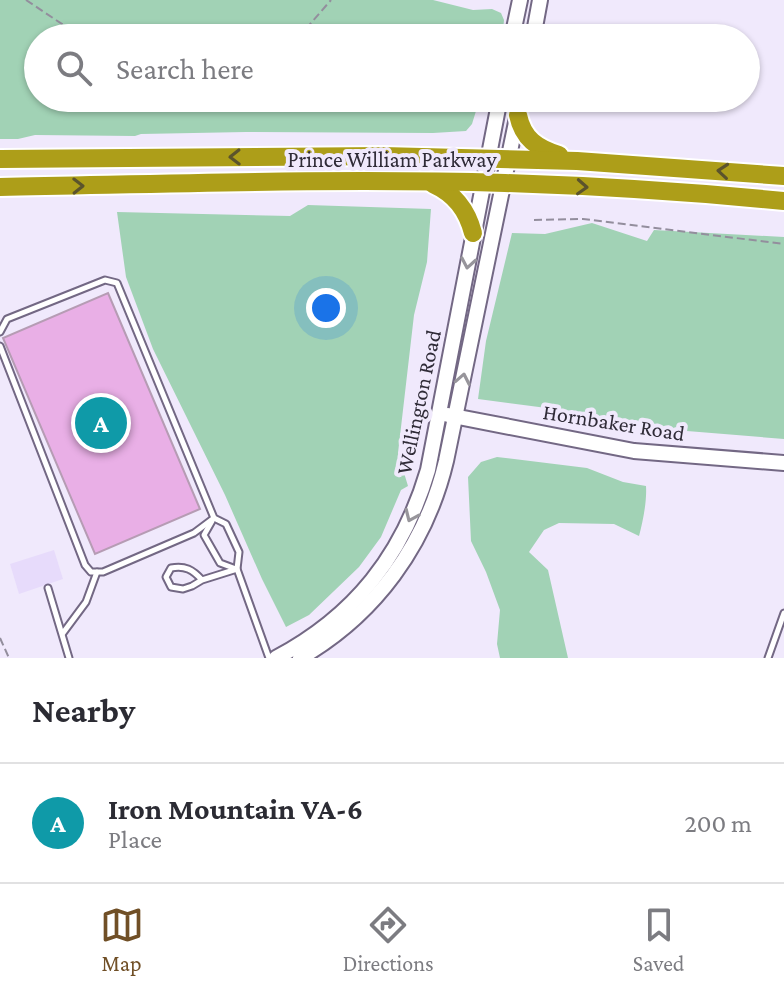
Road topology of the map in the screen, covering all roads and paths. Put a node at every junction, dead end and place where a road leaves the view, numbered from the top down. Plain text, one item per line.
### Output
1 (26, 0) edge
2 (331, 0) edge
3 (519, 0) edge
4 (540, 2) edge
5 (62, 24) edge
6 (310, 24) edge
7 (515, 24) edge
8 (536, 24) edge
9 (497, 112) edge
10 (519, 112) edge
11 (521, 112) edge
12 (487, 158) junction
13 (0, 159) edge
14 (509, 159) junction
15 (577, 161) junction
16 (784, 176) edge
17 (427, 182) junction
18 (483, 183) junction
19 (504, 183) junction
20 (0, 187) edge
21 (784, 201) edge
22 (534, 220) dead end
23 (473, 233) junction
24 (784, 244) edge
25 (0, 332) edge
26 (0, 346) edge
27 (439, 414) junction
28 (456, 415) junction
29 (784, 463) edge
30 (214, 518) junction
31 (237, 569) junction
32 (97, 572) junction
33 (202, 580) junction
34 (48, 588) dead end
35 (784, 613) edge
36 (63, 633) junction
37 (0, 638) edge
38 (9, 658) edge
39 (69, 658) edge
40 (269, 658) edge
41 (276, 658) edge
42 (300, 658) edge
43 (768, 658) edge

1 - 5 path
2 - 6 path
3 - 4 main road
3 - 7 main road
4 - 8 main road
9 - 12 main road, Wellington Road
10 - 14 main road, Wellington Road
11 - 15 highway
12 -> 13 highway, Prince William Parkway
12 - 14 highway, Prince William Parkway
12 - 18 main road, Wellington Road
14 - 15 highway, Prince William Parkway
14 - 19 main road, Wellington Road
16 -> 15 highway, Prince William Parkway
17 - 18 highway, Prince William Parkway
20 -> 17 highway, Prince William Parkway
17 - 23 highway
18 - 19 highway, Prince William Parkway
18 - 23 main road, Wellington Road
19 -> 21 highway, Prince William Parkway
28 -> 19 main road, Wellington Road
22 - 24 path
23 -> 27 main road, Wellington Road
25 - 30 lane
26 - 32 lane
27 - 28 main road, Hornbaker Road
27 -> 41 main road, Wellington Road
28 - 29 main road, Hornbaker Road
28 - 42 main road, Wellington Road
30 - 31 lane
30 - 31 lane
30 - 32 lane
31 - 33 lane
31 - 40 lane
32 - 36 lane
33 - 33 lane
34 - 36 lane
35 - 43 lane
36 - 39 lane
37 - 38 path

